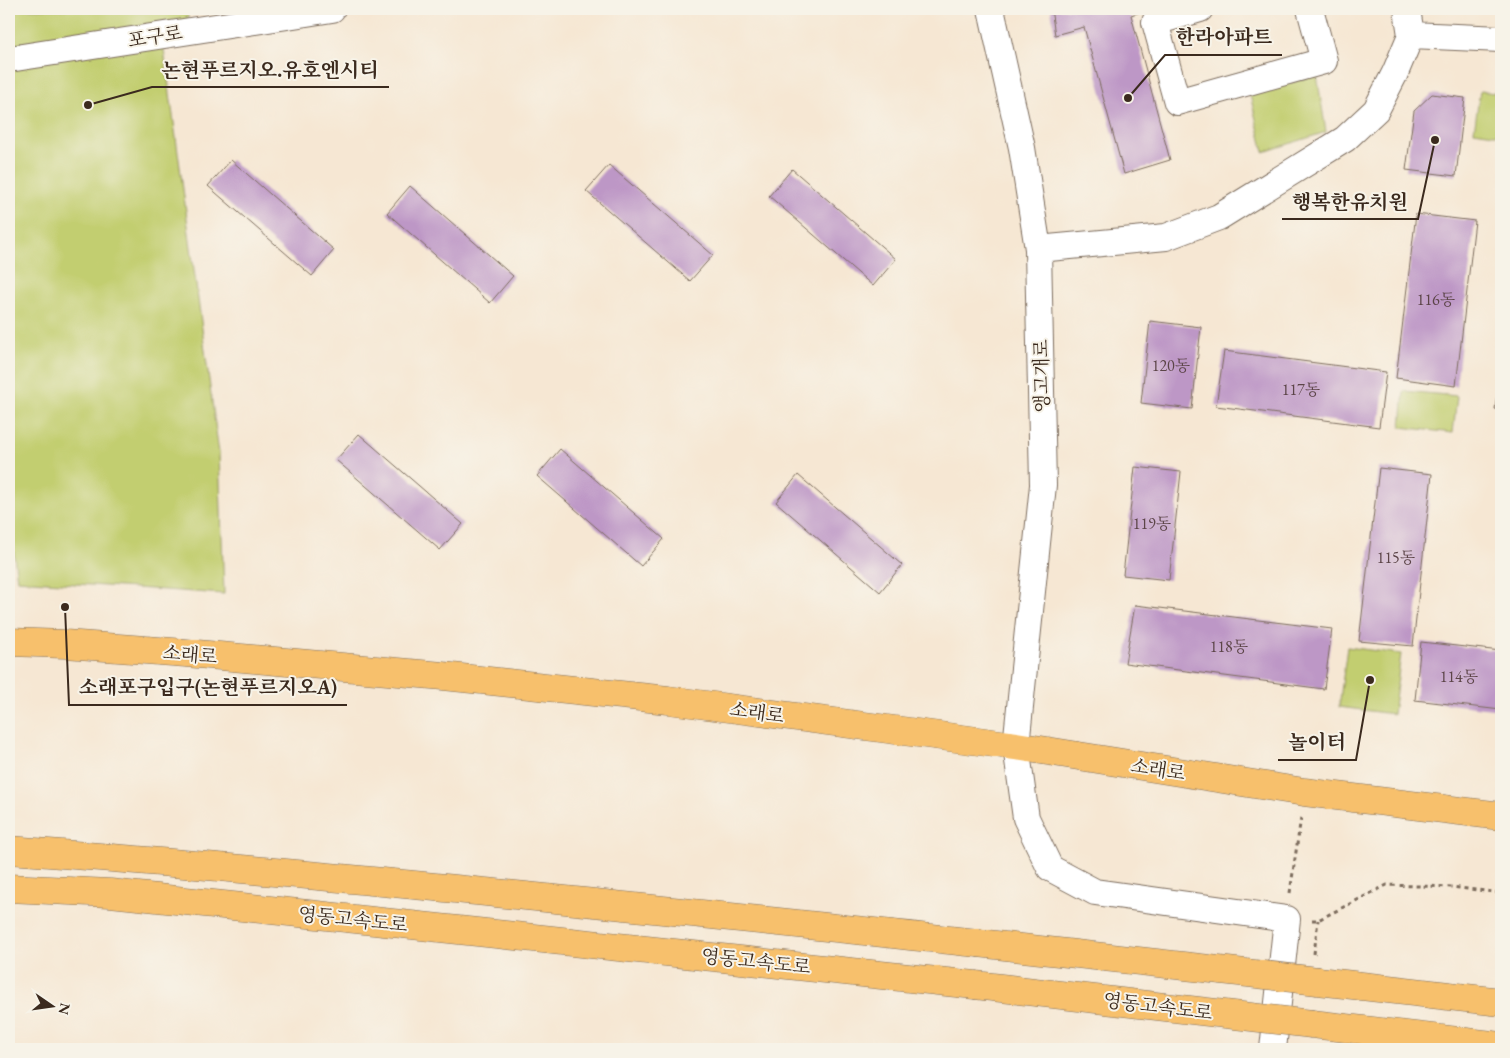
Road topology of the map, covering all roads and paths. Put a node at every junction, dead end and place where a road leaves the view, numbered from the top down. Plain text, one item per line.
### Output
1 (332, 9) edge
2 (990, 9) edge
3 (1200, 9) edge
4 (1310, 9) edge
5 (1407, 9) edge
6 (1411, 35) junction
7 (1501, 39) edge
8 (9, 59) edge
9 (1038, 249) junction
10 (9, 642) edge
11 (1016, 746) junction
12 (1304, 792) junction
13 (1501, 816) edge
14 (9, 850) edge
15 (9, 888) edge
16 (1501, 893) edge
17 (1287, 919) junction
18 (1318, 920) dead end
19 (1501, 1002) edge
20 (1501, 1046) edge
21 (1273, 1049) edge

1 - 8 street, 포구로
2 - 9 street, 앵고개로
3 - 4 street
5 - 6 street
6 - 7 street
6 - 9 street
9 - 11 street, 앵고개로
10 - 11 main road, 소래로
11 - 12 main road, 소래로
11 - 17 street, 앵고개로
12 - 13 main road, 소래로
12 - 17 path
14 - 19 main road, 영동고속도로, bridge
15 - 20 main road, 영동고속도로, bridge
16 - 18 path
17 - 21 street

